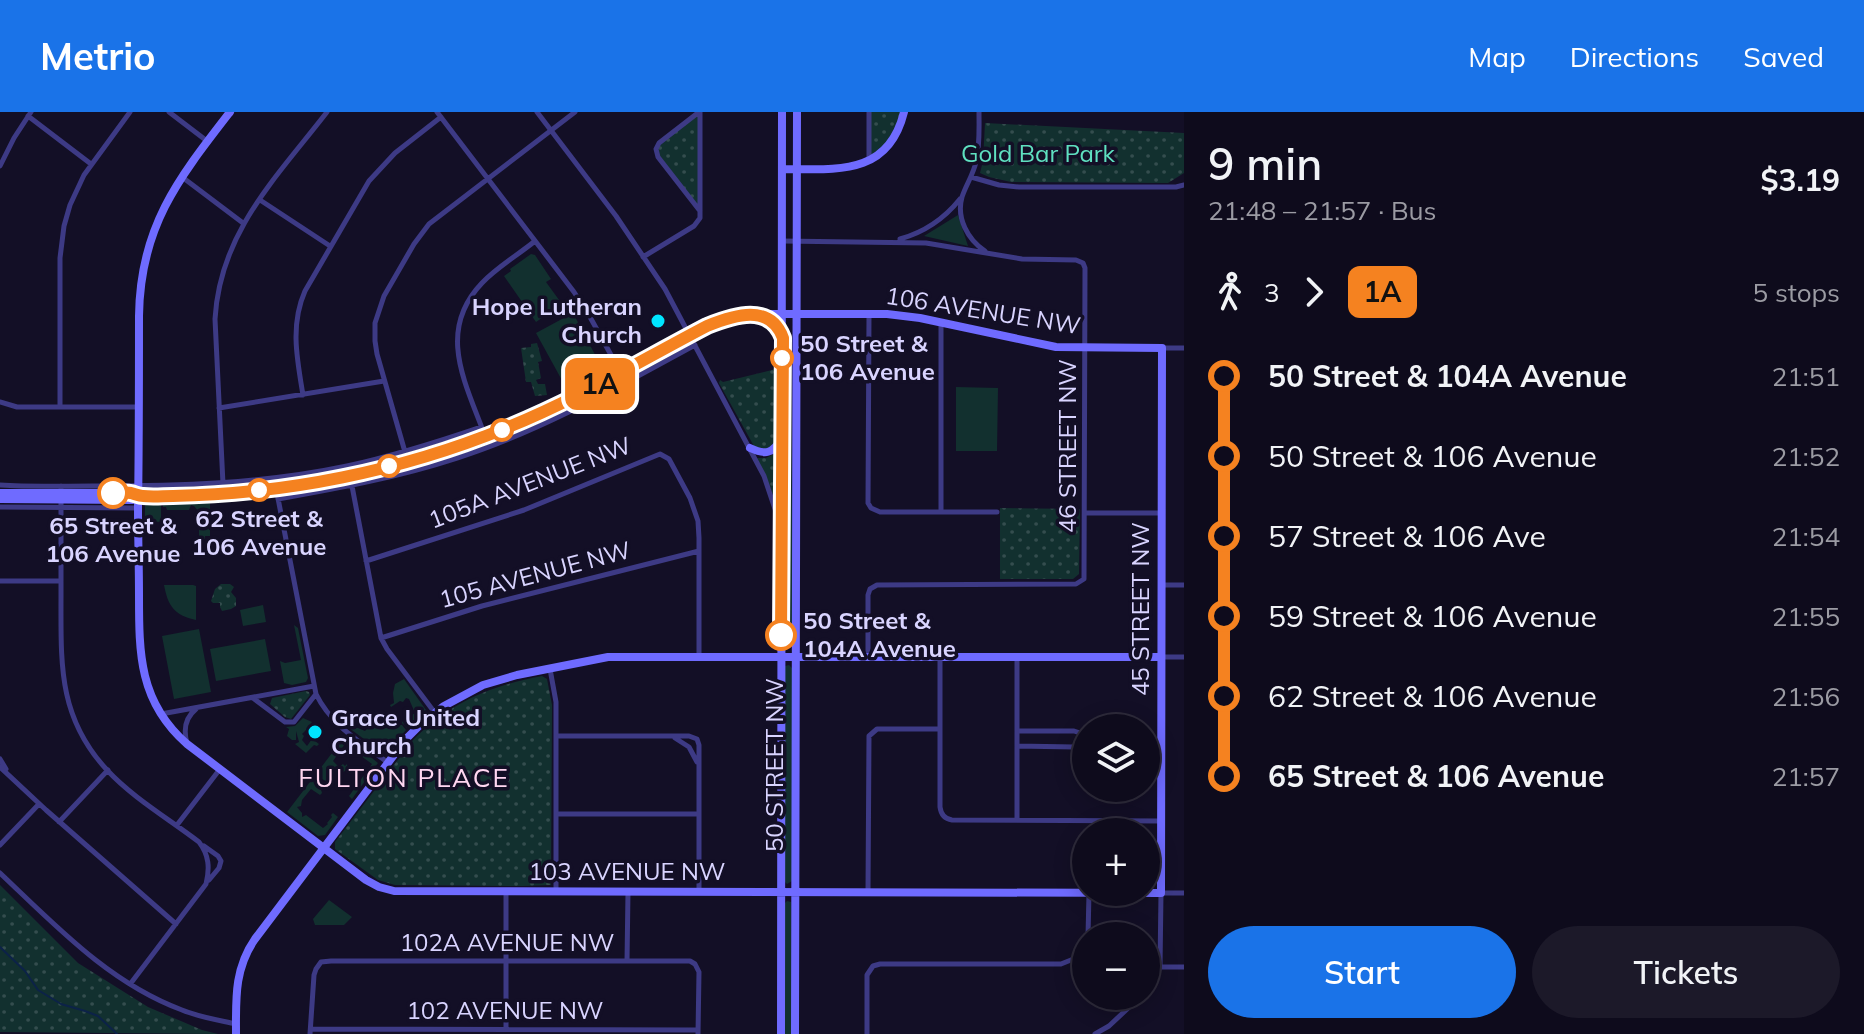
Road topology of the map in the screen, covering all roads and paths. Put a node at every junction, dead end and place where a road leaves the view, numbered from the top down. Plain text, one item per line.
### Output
1 (130, 112) edge
2 (169, 112) edge
3 (230, 112) edge
4 (327, 112) edge
5 (537, 112) edge
6 (575, 112) edge
7 (700, 112) edge
8 (782, 112) edge
9 (797, 112) edge
10 (869, 112) edge
11 (904, 112) edge
12 (979, 112) edge
13 (29, 114) edge
14 (439, 114) edge
15 (551, 131) junction
16 (207, 141) junction
17 (869, 161) junction
18 (91, 164) junction
19 (0, 166) edge
20 (782, 169) junction
21 (797, 169) junction
22 (181, 177) junction
23 (971, 177) junction
24 (487, 178) junction
25 (1184, 185) edge
26 (963, 195) junction
27 (260, 200) junction
28 (701, 212) junction
29 (243, 223) junction
30 (535, 241) junction
31 (782, 241) junction
32 (797, 241) junction
33 (891, 241) junction
34 (330, 246) junction
35 (989, 254) junction
36 (643, 257) junction
37 (782, 313) junction
38 (750, 314) junction
39 (796, 314) junction
40 (869, 315) junction
41 (941, 323) junction
42 (690, 335) junction
43 (783, 338) junction
44 (695, 345) junction
45 (1086, 347) junction
46 (1162, 348) junction
47 (1184, 348) edge
48 (621, 373) junction
49 (384, 381) junction
50 (303, 395) junction
51 (0, 402) edge
52 (60, 407) junction
53 (139, 407) junction
54 (219, 408) junction
55 (483, 432) junction
56 (782, 438) junction
57 (750, 448) junction
58 (405, 452) junction
59 (223, 484) junction
60 (0, 485) edge
61 (139, 486) junction
62 (352, 486) junction
63 (276, 488) junction
64 (0, 493) edge
65 (61, 496) junction
66 (139, 496) junction
67 (0, 499) edge
68 (278, 499) junction
69 (0, 507) edge
70 (138, 508) junction
71 (941, 512) junction
72 (997, 512) dead end
73 (1085, 513) junction
74 (1162, 513) junction
75 (781, 530) junction
76 (699, 551) junction
77 (366, 561) junction
78 (0, 581) edge
79 (61, 581) junction
80 (1161, 585) junction
81 (1184, 585) edge
82 (381, 638) junction
83 (699, 656) junction
84 (781, 656) junction
85 (795, 656) junction
86 (868, 656) junction
87 (1017, 656) junction
88 (940, 657) junction
89 (1161, 657) junction
90 (1184, 657) edge
91 (550, 668) junction
92 (314, 686) junction
93 (316, 694) junction
94 (252, 697) junction
95 (196, 708) junction
96 (435, 713) junction
97 (160, 715) junction
98 (940, 729) junction
99 (1017, 731) junction
100 (556, 736) junction
101 (670, 736) junction
102 (187, 744) junction
103 (1017, 746) junction
104 (0, 759) edge
105 (387, 762) junction
106 (0, 767) edge
107 (220, 769) junction
108 (699, 769) junction
109 (108, 770) junction
110 (11, 777) junction
111 (39, 804) junction
112 (556, 814) junction
113 (699, 814) junction
114 (1017, 820) junction
115 (1161, 821) junction
116 (59, 822) junction
117 (177, 825) junction
118 (199, 842) junction
119 (0, 845) edge
120 (323, 847) junction
121 (0, 873) edge
122 (206, 884) junction
123 (506, 892) junction
124 (556, 892) junction
125 (628, 892) junction
126 (699, 892) junction
127 (781, 892) junction
128 (795, 892) junction
129 (868, 892) junction
130 (1072, 893) edge
131 (1161, 893) junction
132 (1184, 893) edge
133 (176, 924) junction
134 (1072, 960) edge
135 (506, 961) junction
136 (627, 961) junction
137 (1160, 967) joint
138 (1184, 967) edge
139 (131, 983) junction
140 (1126, 1010) edge
141 (236, 1029) edge
142 (506, 1029) junction
143 (310, 1032) edge
144 (698, 1032) edge
145 (781, 1034) edge
146 (795, 1034) edge
147 (867, 1034) edge
148 (1095, 1034) edge

1 - 18 street
2 - 16 street
3 - 16 street, 103 AVENUE NW
4 - 27 street
5 - 15 street
6 - 15 street
7 - 28 street
7 - 28 street
8 - 20 street, 50 STREET NW
9 - 21 street, 50 STREET NW
10 - 17 street
11 - 17 street
12 - 23 street
13 - 18 street
13 - 19 street
14 - 24 street
14 - 34 street
15 - 24 street
15 - 36 street
16 - 22 street, 103 AVENUE NW
17 - 21 street
18 - 52 street
20 - 21 street
20 - 31 street, 50 STREET NW
21 - 32 street, 50 STREET NW
22 - 29 street
22 - 53 street, 103 AVENUE NW
23 - 25 street
23 - 26 street
24 - 30 street
24 - 49 street
26 - 33 street
26 - 35 street
27 - 29 street
27 - 34 street
28 - 36 street
29 - 54 street
30 - 48 street
30 - 55 street
31 - 32 street
31 - 37 street, 50 STREET NW
32 - 33 street
32 - 39 street, 50 STREET NW
33 - 35 street
34 - 50 street
35 - 45 street, 46 STREET NW
36 - 42 street
37 - 38 street, 106 AVENUE NW
37 - 39 street, 106 AVENUE NW
37 - 43 street, 50 STREET NW
38 - 42 street, 106 AVENUE NW
38 - 43 street
39 - 40 street, 106 AVENUE NW
39 - 85 street, 50 STREET NW
40 - 41 street, 106 AVENUE NW
40 - 71 street
41 - 45 street, 106 AVENUE NW
41 - 71 street
42 - 44 street
42 - 48 street, 106 AVENUE NW
43 - 56 street, 50 STREET NW
44 - 57 street
44 - 62 street
45 - 46 street, 106 AVENUE NW
45 - 73 street, 46 STREET NW
46 - 47 street, 106 AVENUE NW
46 - 74 street, 45 STREET NW
48 - 55 street, 106 AVENUE NW
49 - 50 street
49 - 58 street
50 - 54 street
51 - 52 street
52 - 53 street
53 - 61 street, 103 AVENUE NW
54 - 59 street
55 - 58 street, 106 AVENUE NW
55 - 63 street, 106 AVENUE NW
56 - 57 street
56 - 75 street, 50 STREET NW
57 - 75 street
58 - 59 street, 106 AVENUE NW
59 - 61 street, 106 AVENUE NW
60 - 65 street
61 - 65 street, 106 AVENUE NW
61 - 66 street, 103 AVENUE NW
62 - 68 street
62 - 77 street
63 - 66 street, 106 AVENUE NW
63 - 68 street
64 - 65 street, 106 AVENUE NW
65 - 66 street, 106 AVENUE NW
65 - 67 street, 106 AVENUE NW
65 - 69 street
65 - 70 street, 106 AVENUE NW
65 - 79 street
66 - 70 street, 103 AVENUE NW
68 - 92 street
70 - 97 street, 103 AVENUE NW
71 - 72 street
73 - 74 street
73 - 86 street, 46 STREET NW
74 - 80 street, 45 STREET NW
75 - 84 street, 50 STREET NW
76 - 77 street, 105A AVENUE NW
76 - 82 street, 105 AVENUE NW
76 - 83 street
77 - 82 street
78 - 79 street
79 - 109 street
80 - 81 street
80 - 89 street, 45 STREET NW
82 - 96 street
83 - 84 street
83 - 91 street
84 - 85 street
84 - 127 street, 50 STREET NW
85 - 86 street
85 - 128 street, 50 STREET NW
86 - 88 street
87 - 88 street
87 - 89 street
87 - 99 street
88 - 98 street
89 - 90 street
89 - 115 street, 45 STREET NW
91 - 96 street
91 - 100 street
92 - 93 street
92 - 94 street
93 - 94 street
93 - 105 street
94 - 95 street
95 - 97 street
95 - 102 street
96 - 105 street
97 - 102 street, 103 AVENUE NW
98 - 114 street
98 - 129 street
99 - 103 street
99 - 103 street
100 - 101 street
100 - 112 street
101 - 108 street
101 - 108 street
102 - 107 street, 103 AVENUE NW
103 - 114 street
104 - 110 street
105 - 120 street
106 - 110 street
107 - 117 street
107 - 120 street, 103 AVENUE NW
108 - 113 street
109 - 116 street
109 - 117 street
110 - 111 street
111 - 116 street
111 - 119 street
112 - 113 street
112 - 124 street
113 - 126 street
114 - 115 street
115 - 131 street, 45 STREET NW
116 - 133 street
117 - 118 street
118 - 122 street
118 - 122 street
120 - 123 street, 103 AVENUE NW
120 - 141 street
121 - 139 street
122 - 133 street
123 - 124 street, 103 AVENUE NW
123 - 135 street
124 - 125 street, 103 AVENUE NW
125 - 126 street, 103 AVENUE NW
125 - 136 street
126 - 127 street, 103 AVENUE NW
127 - 128 street, 103 AVENUE NW
127 - 145 street, 50 STREET NW
128 - 129 street, 103 AVENUE NW
128 - 146 street, 50 STREET NW
129 - 130 street, 103 AVENUE NW
131 - 132 street, 103 AVENUE NW
131 - 137 street, 45 STREET NW
133 - 139 street
134 - 147 street
135 - 136 street, 102A AVENUE NW
135 - 142 street
135 - 143 street, 102A AVENUE NW
136 - 144 street, 102A AVENUE NW
137 - 138 street
139 - 141 street
140 - 148 street
142 - 143 street, 102 AVENUE NW
142 - 144 street, 102 AVENUE NW

